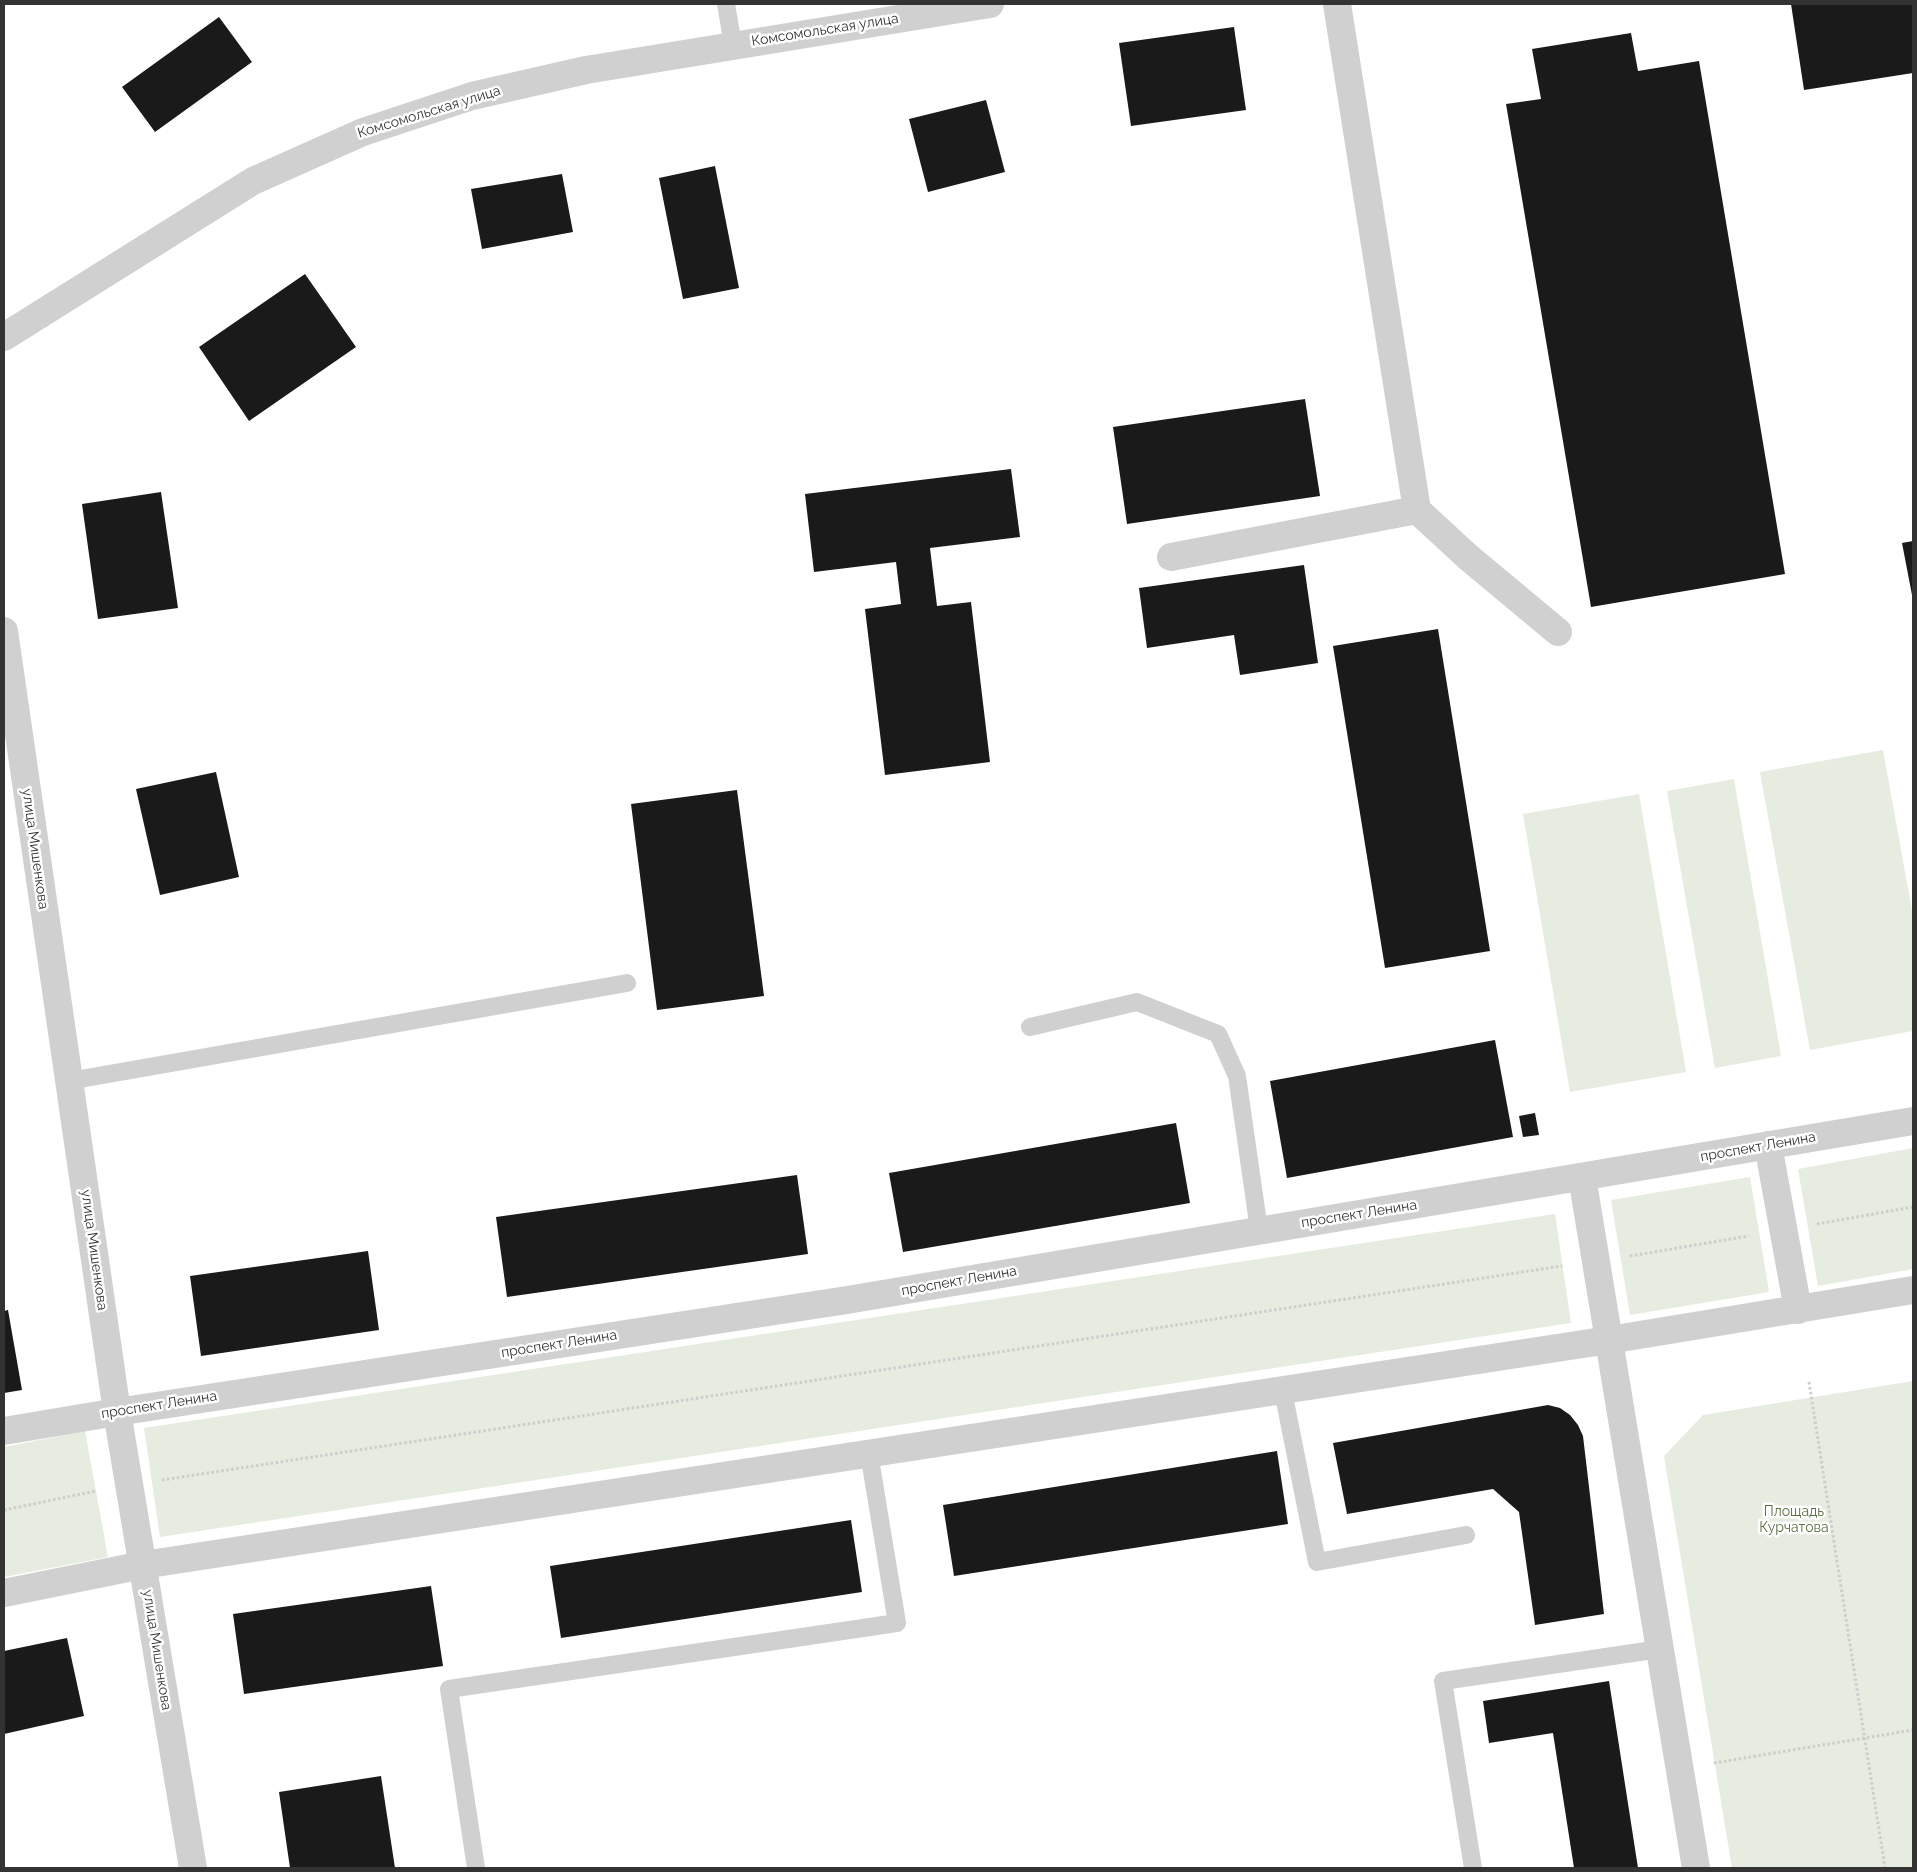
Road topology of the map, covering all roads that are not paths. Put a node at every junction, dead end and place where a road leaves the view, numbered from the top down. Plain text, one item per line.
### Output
1 (726, 4) edge
2 (990, 4) edge
3 (1336, 4) edge
4 (733, 45) junction
5 (4, 337) edge
6 (1417, 510) junction
7 (1171, 557) dead end
8 (4, 630) edge
9 (1558, 632) dead end
10 (627, 983) dead end
11 (1030, 1027) dead end
12 (69, 1082) junction
13 (1913, 1121) edge
14 (1768, 1145) junction
15 (1582, 1176) junction
16 (1259, 1230) junction
17 (1913, 1290) edge
18 (1798, 1310) junction
19 (1609, 1340) junction
20 (1283, 1391) junction
21 (117, 1412) junction
22 (4, 1431) edge
23 (870, 1453) junction
24 (1466, 1535) dead end
25 (143, 1565) junction
26 (4, 1593) edge
27 (1660, 1649) junction
28 (193, 1868) edge
29 (476, 1868) edge
30 (1473, 1868) edge
31 (1696, 1868) edge

1 - 4 lane
2 - 4 street, Комсомольская улица
3 - 6 street
4 - 5 street, Комсомольская улица
6 - 7 street
6 - 9 street
8 - 12 street, улица Мишенкова
10 - 12 lane
11 - 16 lane
12 - 21 street, улица Мишенкова
13 - 14 street, проспект Ленина
14 - 15 street, проспект Ленина
14 - 18 street
15 - 16 street, проспект Ленина
15 - 19 street
16 - 21 street, проспект Ленина
17 - 18 street
18 - 19 street
19 - 20 street
19 - 27 street
20 - 23 street
20 - 24 lane
21 - 22 street, проспект Ленина
21 - 25 street, улица Мишенкова
23 - 25 street
23 - 29 lane
25 - 26 street
25 - 28 street, улица Мишенкова
27 - 30 lane
27 - 31 street

